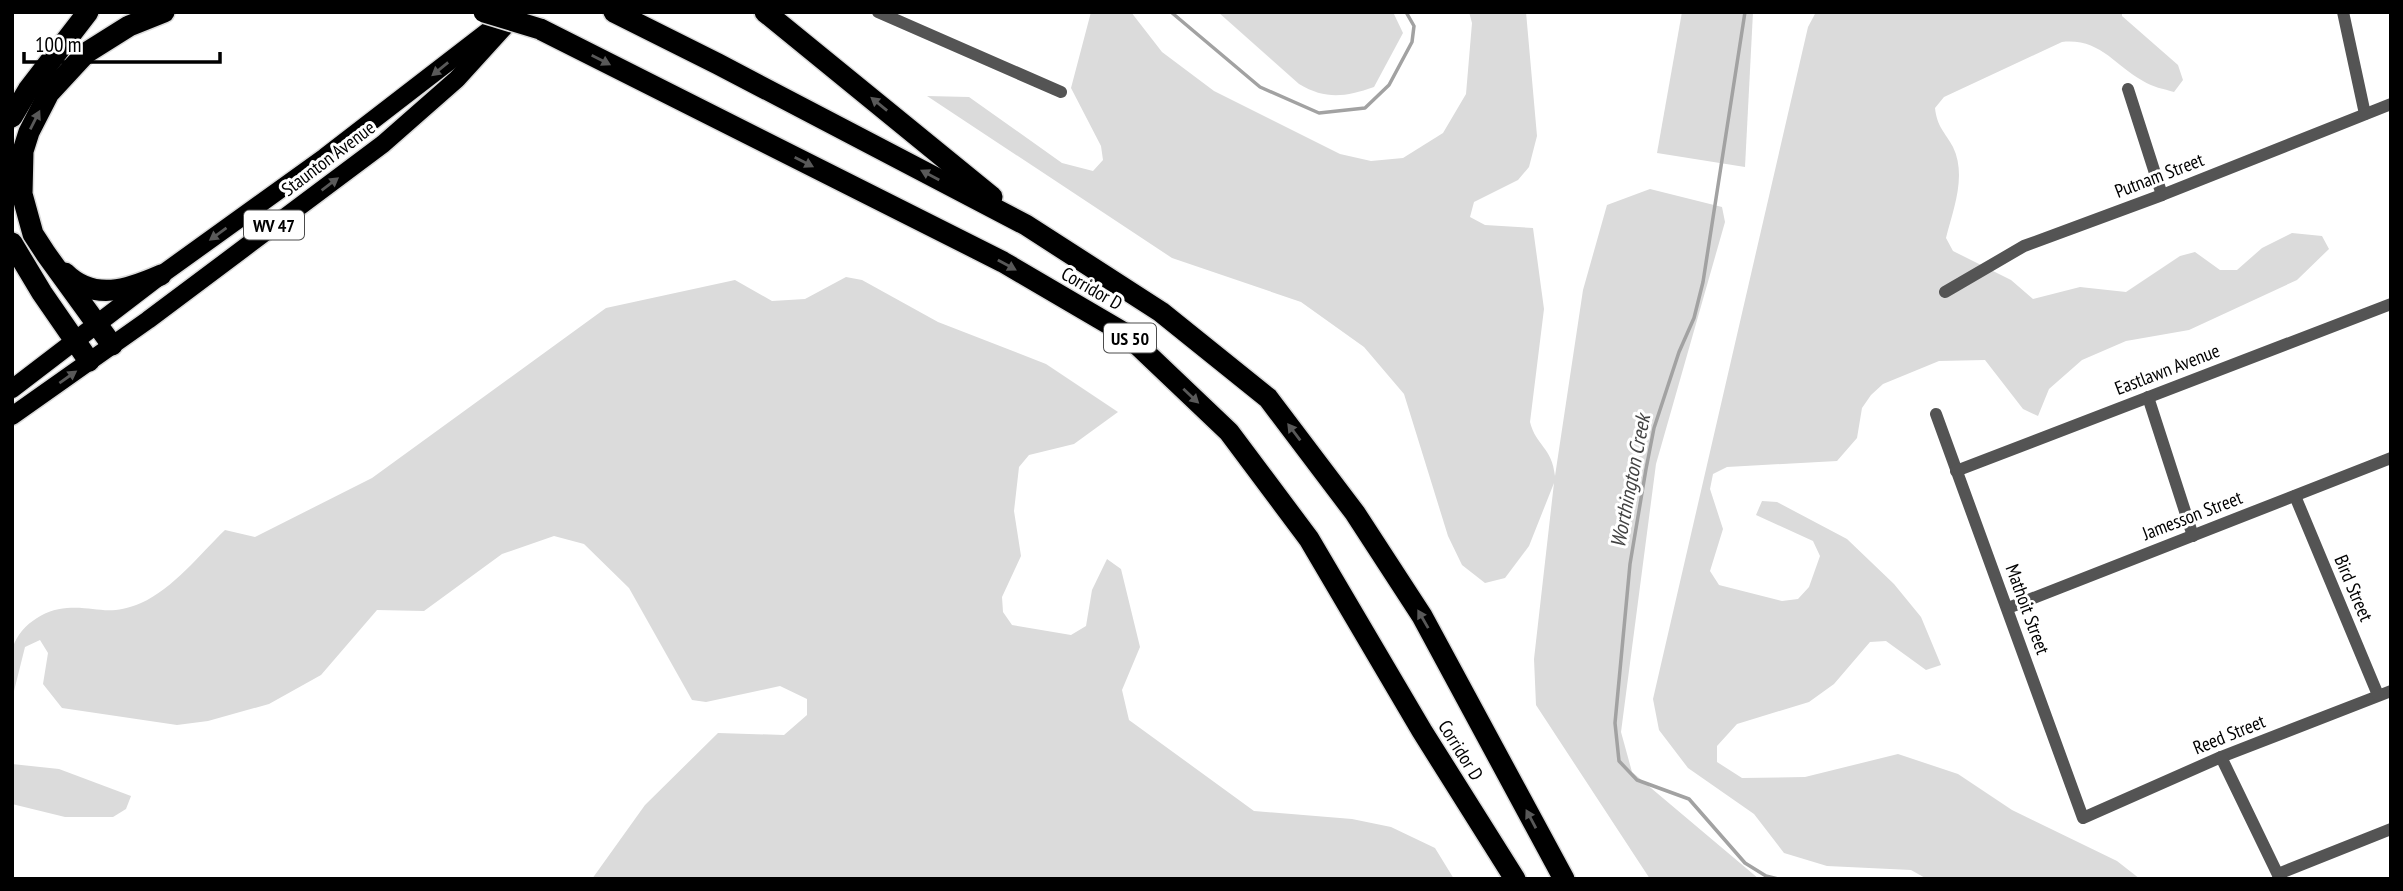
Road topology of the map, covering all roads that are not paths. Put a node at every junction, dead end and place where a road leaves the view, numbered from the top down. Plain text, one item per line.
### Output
1 (88, 12) edge
2 (164, 12) edge
3 (484, 12) edge
4 (514, 12) edge
5 (614, 12) edge
6 (765, 12) edge
7 (878, 12) edge
8 (2343, 12) edge
9 (540, 29) junction
10 (2128, 89) dead end
11 (1061, 92) dead end
12 (2391, 104) edge
13 (2365, 114) junction
14 (12, 117) edge
15 (2162, 195) junction
16 (1026, 225) junction
17 (12, 243) edge
18 (46, 254) junction
19 (161, 275) junction
20 (1945, 292) dead end
21 (2391, 304) edge
22 (96, 324) junction
23 (74, 341) junction
24 (112, 345) junction
25 (89, 361) junction
26 (12, 388) edge
27 (2148, 397) junction
28 (1936, 414) dead end
29 (12, 416) edge
30 (2391, 458) edge
31 (1956, 471) junction
32 (2295, 496) junction
33 (2193, 536) junction
34 (2008, 608) junction
35 (2385, 693) edge
36 (2221, 757) junction
37 (2083, 818) joint
38 (2391, 830) edge
39 (2279, 876) edge
40 (1515, 879) edge
41 (1564, 879) edge

1 - 14 highway
18 -> 2 highway
3 - 9 highway, bridge
4 - 9 highway, Corridor D / US 50, bridge
4 -> 19 main road, Staunton Avenue / WV 47
24 -> 4 main road, Staunton Avenue / WV 47
16 -> 5 highway, Corridor D / US 50
16 -> 6 highway
7 - 11 street
8 - 13 street
9 -> 40 highway, Corridor D / US 50
10 - 15 street
12 - 13 street, Putnam Street
13 - 15 street, Putnam Street
15 - 20 street, Putnam Street
41 -> 16 highway, Corridor D / US 50
17 - 23 highway
18 - 19 highway
18 - 22 highway
19 - 22 main road, Staunton Avenue / WV 47
21 - 27 street, Eastlawn Avenue
22 - 23 main road, Staunton Avenue / WV 47
22 - 24 highway
23 - 25 highway
23 - 26 main road, Staunton Avenue / WV 47
24 - 25 main road, Staunton Avenue / WV 47
29 -> 25 main road, Staunton Avenue / WV 47
27 - 31 street, Eastlawn Avenue
27 - 33 street
28 - 31 street, Mathoit Street
30 - 32 street, Jamesson Street
31 - 34 street, Mathoit Street
32 - 33 street, Jamesson Street
32 - 35 street, Bird Street
33 - 34 street, Jamesson Street
34 - 37 street, Mathoit Street
35 - 36 street, Reed Street
36 - 37 street, Reed Street
36 - 39 street
38 - 39 street

